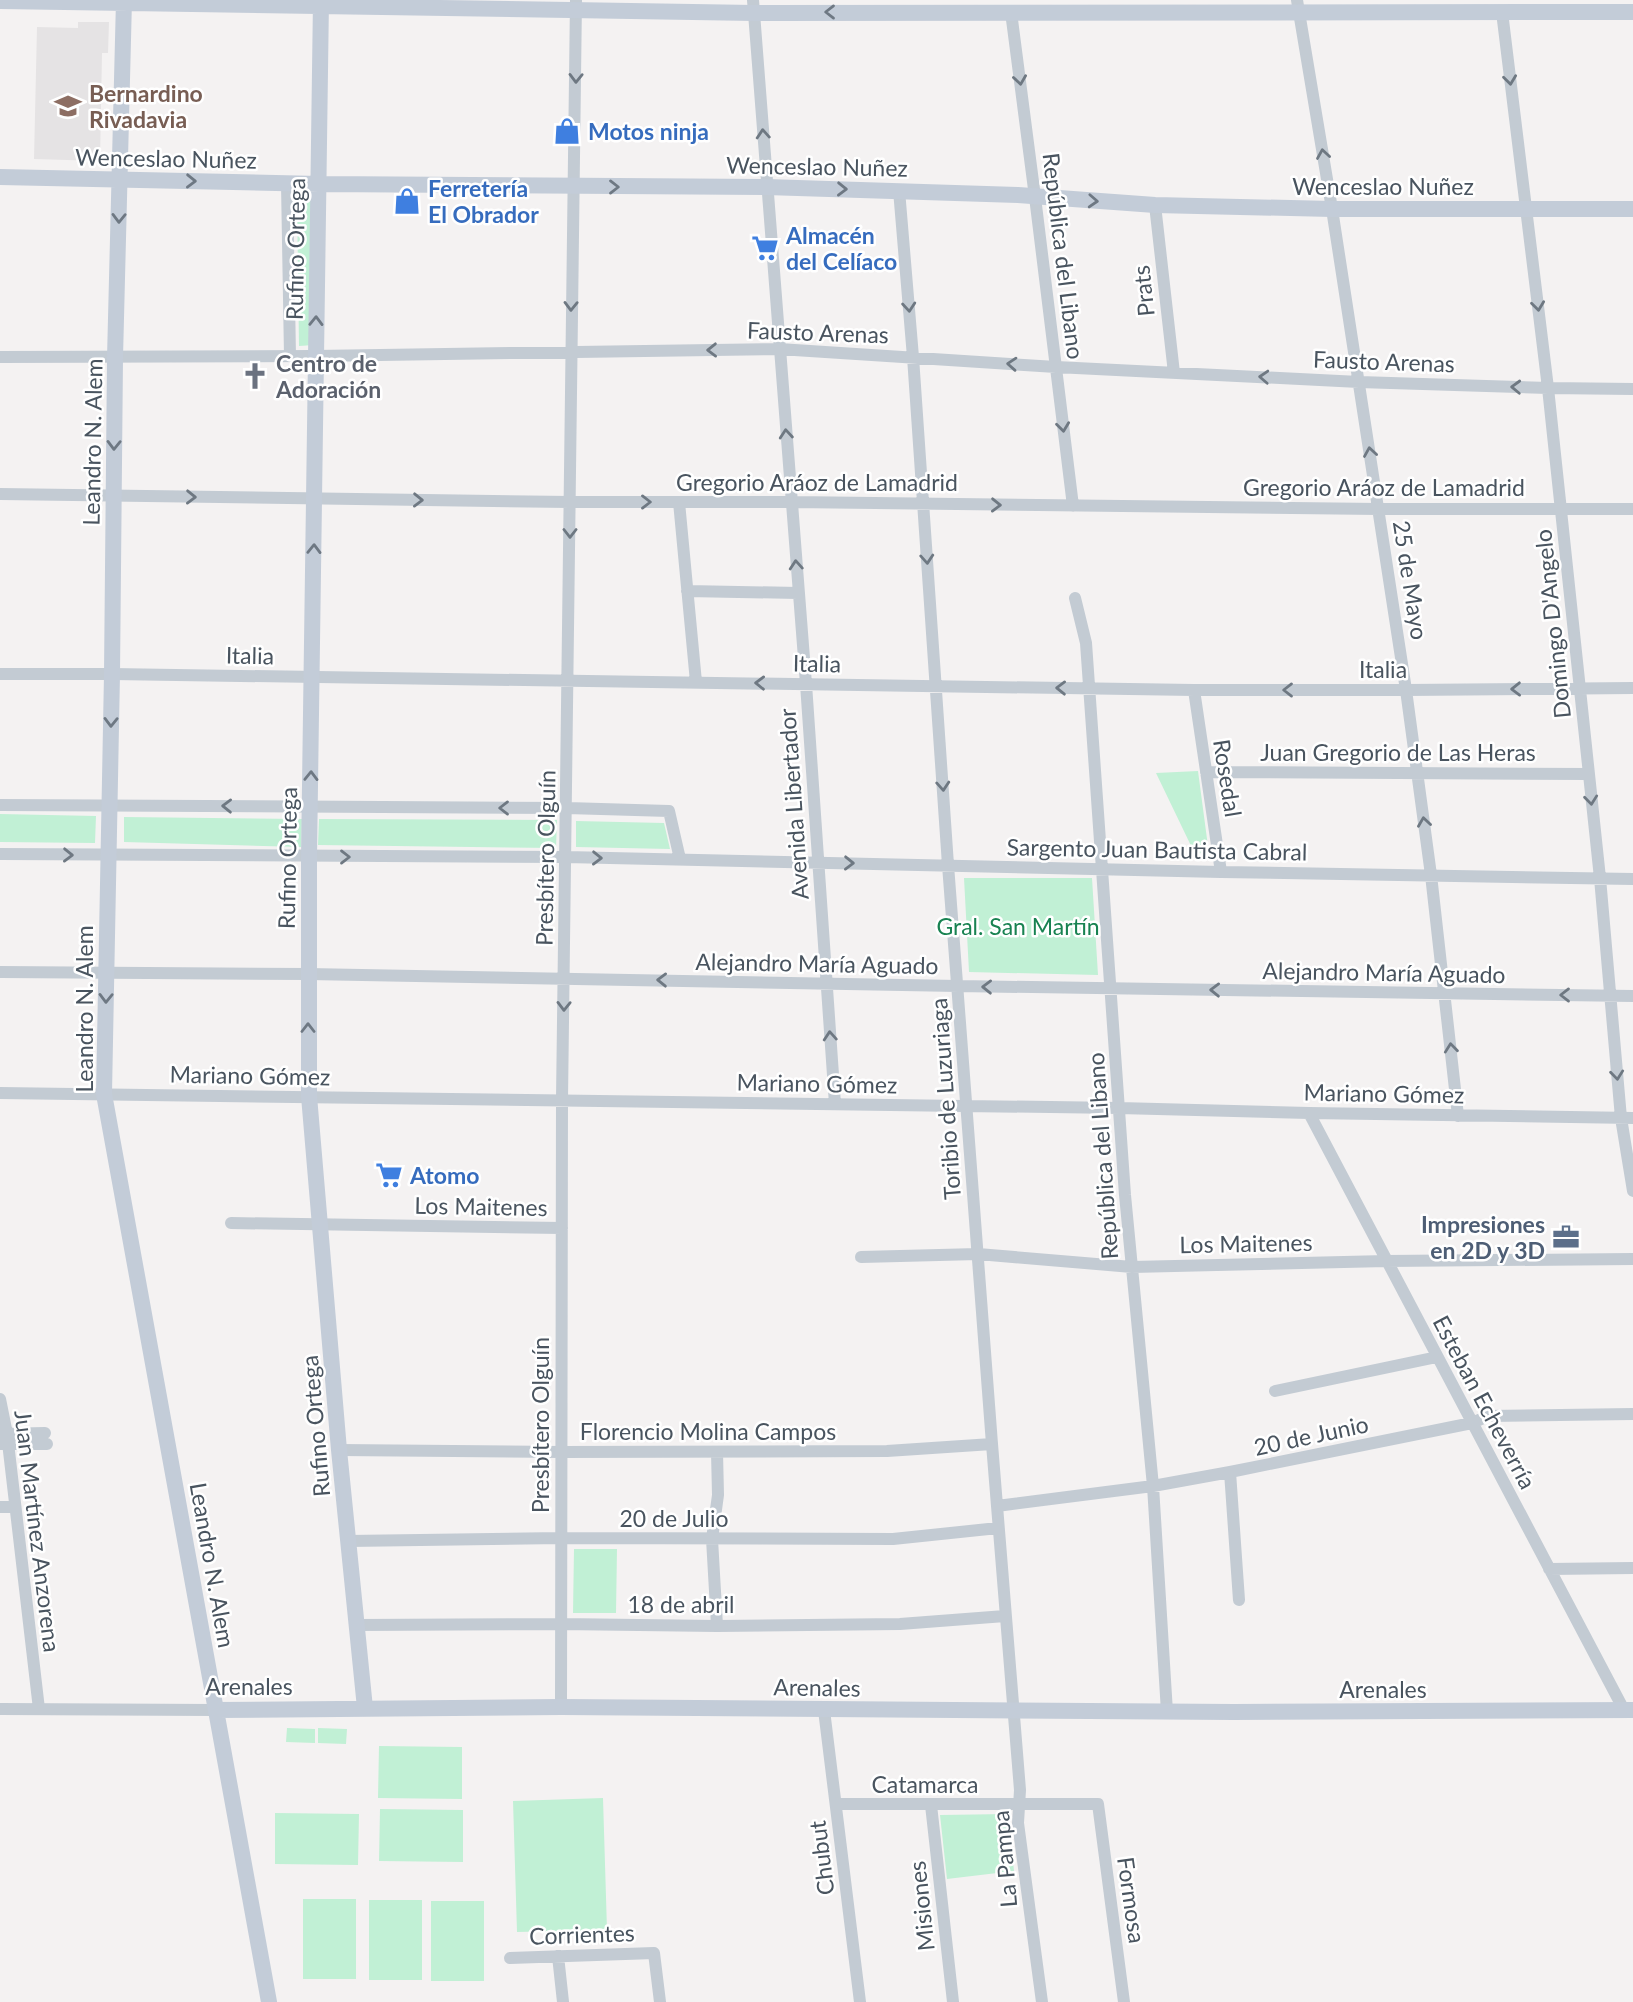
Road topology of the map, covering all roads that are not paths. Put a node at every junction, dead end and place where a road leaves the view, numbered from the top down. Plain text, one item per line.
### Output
1 (0, 1) edge
2 (124, 1) edge
3 (322, 3) edge
4 (576, 5) edge
5 (753, 6) edge
6 (942, 6) edge
7 (1298, 6) edge
8 (1485, 6) edge
9 (1011, 12) junction
10 (1502, 12) junction
11 (1633, 12) edge
12 (0, 177) edge
13 (120, 179) junction
14 (287, 184) junction
15 (319, 184) junction
16 (574, 187) junction
17 (766, 187) junction
18 (899, 191) junction
19 (1035, 197) junction
20 (1155, 205) junction
21 (1332, 209) junction
22 (1526, 209) junction
23 (1633, 209) edge
24 (779, 349) junction
25 (570, 352) junction
26 (290, 356) junction
27 (315, 356) junction
28 (0, 357) edge
29 (913, 357) junction
30 (115, 358) junction
31 (1056, 367) junction
32 (1174, 373) junction
33 (1359, 382) junction
34 (1548, 388) junction
35 (1633, 389) edge
36 (0, 494) edge
37 (113, 496) junction
38 (314, 499) junction
39 (570, 502) junction
40 (679, 502) junction
41 (792, 502) junction
42 (923, 504) junction
43 (1073, 506) junction
44 (1379, 509) junction
45 (1561, 509) junction
46 (1633, 509) edge
47 (687, 591) junction
48 (799, 593) junction
49 (1075, 598) dead end
50 (0, 674) edge
51 (112, 674) junction
52 (312, 677) junction
53 (569, 681) junction
54 (696, 682) junction
55 (806, 684) junction
56 (937, 687) junction
57 (1579, 688) junction
58 (1633, 688) edge
59 (1090, 689) junction
60 (1194, 690) junction
61 (1406, 690) junction
62 (1206, 772) junction
63 (1418, 774) junction
64 (1589, 774) junction
65 (0, 805) edge
66 (109, 805) junction
67 (310, 807) junction
68 (567, 808) junction
69 (0, 854) edge
70 (108, 855) junction
71 (309, 857) junction
72 (566, 857) junction
73 (680, 859) junction
74 (818, 863) junction
75 (948, 865) junction
76 (1102, 869) junction
77 (1221, 872) junction
78 (1432, 875) junction
79 (1600, 878) junction
80 (1633, 879) edge
81 (0, 972) edge
82 (106, 973) junction
83 (308, 974) junction
84 (565, 978) junction
85 (826, 984) junction
86 (958, 986) junction
87 (1111, 989) junction
88 (1445, 994) junction
89 (1609, 995) junction
90 (1633, 996) edge
91 (0, 1093) edge
92 (104, 1094) junction
93 (309, 1096) junction
94 (562, 1100) junction
95 (835, 1104) junction
96 (967, 1106) junction
97 (1119, 1108) junction
98 (1309, 1113) junction
99 (1458, 1116) junction
100 (1627, 1118) edge
101 (1633, 1191) edge
102 (232, 1223) dead end
103 (320, 1223) junction
104 (562, 1228) junction
105 (978, 1254) junction
106 (861, 1257) dead end
107 (1633, 1259) edge
108 (1386, 1261) junction
109 (1132, 1267) junction
110 (1437, 1357) junction
111 (1275, 1391) dead end
112 (0, 1399) edge
113 (1633, 1415) edge
114 (1472, 1423) junction
115 (4, 1439) edge
116 (46, 1439) dead end
117 (992, 1444) junction
118 (340, 1450) junction
119 (561, 1452) junction
120 (717, 1452) junction
121 (1230, 1472) junction
122 (1153, 1486) junction
123 (997, 1506) junction
124 (0, 1507) edge
125 (15, 1507) junction
126 (998, 1528) junction
127 (561, 1538) junction
128 (712, 1539) junction
129 (348, 1541) junction
130 (1633, 1568) edge
131 (1549, 1569) junction
132 (1239, 1600) dead end
133 (1005, 1616) junction
134 (561, 1624) junction
135 (356, 1626) junction
136 (717, 1626) junction
137 (561, 1707) junction
138 (365, 1708) junction
139 (0, 1709) edge
140 (39, 1709) junction
141 (216, 1710) junction
142 (824, 1710) junction
143 (1629, 1710) edge
144 (1012, 1711) junction
145 (1167, 1712) junction
146 (836, 1804) junction
147 (1098, 1804) joint
148 (931, 1805) junction
149 (1019, 1805) junction
150 (558, 1956) junction
151 (510, 1958) dead end
152 (269, 2002) edge
153 (563, 2002) edge
154 (660, 2002) edge
155 (860, 2002) edge
156 (953, 2002) edge
157 (1042, 2002) edge
158 (1124, 2002) edge

1 - 2 street
2 - 3 street
2 - 13 street, Leandro N. Alem
3 - 4 street
3 - 15 street, Rufino Ortega
4 - 5 street
4 -> 16 street, Presbítero Olguín
6 -> 5 street
17 -> 5 street, Avenida Libertador
6 - 9 street
7 - 8 street
7 - 9 street
21 -> 7 street, 25 de Mayo
8 - 10 street
9 -> 19 street, República del Libano
10 - 11 street
10 -> 22 street, Domingo D'Angelo
12 - 13 street, Wenceslao Nuñez
13 -> 14 street, Wenceslao Nuñez
13 -> 30 street, Leandro N. Alem
14 - 15 street, Wenceslao Nuñez
14 - 26 street, Rufino Ortega
15 - 16 street, Wenceslao Nuñez
27 -> 15 street, Rufino Ortega
16 -> 17 street, Wenceslao Nuñez
16 -> 25 street, Presbítero Olguín
17 -> 18 street, Wenceslao Nuñez
17 - 24 street, Avenida Libertador
18 - 19 street, Wenceslao Nuñez
18 -> 29 street, Toribio de Luzuriaga
19 -> 20 street, Wenceslao Nuñez
19 - 31 street, República del Libano
20 - 21 street, Wenceslao Nuñez
20 - 32 street, Prats
21 - 22 street, Wenceslao Nuñez
21 - 33 street, 25 de Mayo
22 - 23 street, Wenceslao Nuñez
22 -> 34 street, Domingo D'Angelo
24 -> 25 street, Fausto Arenas
24 - 29 street, Fausto Arenas
41 -> 24 street, Avenida Libertador
25 - 27 street, Fausto Arenas
25 - 39 street, Presbítero Olguín
26 - 27 street, Fausto Arenas
26 - 30 street, Fausto Arenas
27 - 38 street, Rufino Ortega
28 - 30 street, Fausto Arenas
31 -> 29 street, Fausto Arenas
29 - 42 street, Toribio de Luzuriaga
30 -> 37 street, Leandro N. Alem
31 - 32 street, Fausto Arenas
31 -> 43 street, República del Libano
33 -> 32 street, Fausto Arenas
34 -> 33 street, Fausto Arenas
44 -> 33 street, 25 de Mayo
34 - 35 street, Fausto Arenas
34 - 45 street, Domingo D'Angelo
36 - 37 street, Gregorio Aráoz de Lamadrid
37 -> 38 street, Gregorio Aráoz de Lamadrid
37 - 51 street, Leandro N. Alem
38 -> 39 street, Gregorio Aráoz de Lamadrid
52 -> 38 street, Rufino Ortega
39 -> 40 street, Gregorio Aráoz de Lamadrid
39 -> 53 street, Presbítero Olguín
40 - 41 street, Gregorio Aráoz de Lamadrid
40 - 47 street
41 - 42 street, Gregorio Aráoz de Lamadrid
48 -> 41 street, Avenida Libertador
42 -> 43 street, Gregorio Aráoz de Lamadrid
42 -> 56 street, Toribio de Luzuriaga
43 - 44 street, Gregorio Aráoz de Lamadrid
44 - 45 street, Gregorio Aráoz de Lamadrid
44 - 61 street, 25 de Mayo
45 - 46 street, Gregorio Aráoz de Lamadrid
45 - 57 street, Domingo D'Angelo
47 - 48 street
47 - 54 street
48 - 55 street, Avenida Libertador
49 - 59 street, República del Libano
50 - 51 street, Italia
51 - 52 street, Italia
51 -> 66 street, Leandro N. Alem
52 - 53 street, Italia
67 -> 52 street, Rufino Ortega
53 - 54 street, Italia
53 - 68 street, Presbítero Olguín
55 -> 54 street, Italia
55 - 56 street, Italia
55 - 74 street, Avenida Libertador
59 -> 56 street, Italia
56 -> 75 street, Toribio de Luzuriaga
57 - 58 street, Italia
57 -> 61 street, Italia
57 - 64 street, Domingo D'Angelo
59 - 60 street, Italia
59 - 76 street, República del Libano
61 -> 60 street, Italia
60 - 62 street, Rosedal
61 - 63 street, 25 de Mayo
62 - 63 street, Juan Gregorio de Las Heras
62 - 77 street, Rosedal
63 - 64 street, Juan Gregorio de Las Heras
78 -> 63 street, 25 de Mayo
64 -> 79 street, Domingo D'Angelo
65 - 66 street
67 -> 66 street
66 - 70 street, Leandro N. Alem
68 -> 67 street
67 - 71 street, Rufino Ortega
68 - 72 street, Presbítero Olguín
68 - 73 street
69 -> 70 street, Sargento Juan Bautista Cabral
70 - 71 street, Sargento Juan Bautista Cabral
70 - 82 street, Leandro N. Alem
71 -> 72 street, Sargento Juan Bautista Cabral
71 - 83 street, Rufino Ortega
72 -> 73 street, Sargento Juan Bautista Cabral
72 - 84 street, Presbítero Olguín
73 - 74 street, Sargento Juan Bautista Cabral
74 -> 75 street, Sargento Juan Bautista Cabral
74 - 85 street, Avenida Libertador
75 - 76 street, Sargento Juan Bautista Cabral
75 - 86 street, Toribio de Luzuriaga
76 - 77 street, Sargento Juan Bautista Cabral
76 - 87 street, República del Libano
77 - 78 street, Sargento Juan Bautista Cabral
78 - 79 street, Sargento Juan Bautista Cabral
78 - 88 street, 25 de Mayo
79 - 80 street, Sargento Juan Bautista Cabral
79 - 89 street, Domingo D'Angelo
81 - 82 street, Alejandro María Aguado
82 - 83 street, Alejandro María Aguado
82 -> 92 street, Leandro N. Alem
83 - 84 street, Alejandro María Aguado
93 -> 83 street, Rufino Ortega
85 -> 84 street, Alejandro María Aguado
84 -> 94 street, Presbítero Olguín
85 - 86 street, Alejandro María Aguado
95 -> 85 street, Avenida Libertador
87 -> 86 street, Alejandro María Aguado
86 - 96 street, Toribio de Luzuriaga
88 -> 87 street, Alejandro María Aguado
87 - 97 street, República del Libano
89 -> 88 street, Alejandro María Aguado
99 -> 88 street, 25 de Mayo
89 - 90 street, Alejandro María Aguado
89 -> 100 street, Domingo D'Angelo
91 - 92 street, Mariano Gómez
92 - 93 street, Mariano Gómez
92 - 141 street, Leandro N. Alem
93 - 94 street, Mariano Gómez
93 - 103 street, Rufino Ortega
94 - 95 street, Mariano Gómez
94 - 104 street, Presbítero Olguín
95 - 96 street, Mariano Gómez
96 - 97 street, Mariano Gómez
96 - 105 street, Toribio de Luzuriaga
97 - 98 street, Mariano Gómez
97 - 109 street, República del Libano
98 - 99 street, Mariano Gómez
98 - 108 street, Esteban Echeverría
99 - 100 street, Mariano Gómez
100 - 101 street, Domingo D'Angelo
102 - 103 street, Los Maitenes
103 - 104 street, Los Maitenes
103 - 118 street, Rufino Ortega
104 - 119 street, Presbítero Olguín
105 - 106 street, Los Maitenes
105 - 109 street, Los Maitenes
105 - 117 street, Toribio de Luzuriaga
107 - 108 street, Los Maitenes
108 - 109 street, Los Maitenes
108 - 110 street, Esteban Echeverría
109 - 122 street, República del Libano
110 - 111 street
110 - 114 street, Esteban Echeverría
112 - 115 street, Juan Martínez Anzorena
113 - 114 street, 20 de Junio
114 - 121 street, 20 de Junio
114 - 131 street, Esteban Echeverría
115 - 116 street
115 - 125 street, Juan Martínez Anzorena
117 - 120 street, Florencio Molina Campos
117 - 123 street, Toribio de Luzuriaga
118 - 119 street, Florencio Molina Campos
118 - 129 street, Rufino Ortega
119 - 120 street, Florencio Molina Campos
119 - 127 street, Presbítero Olguín
120 - 128 street
121 - 122 street, 20 de Junio
121 - 132 street
122 - 123 street, 20 de Junio
122 - 145 street, República del Libano
123 - 126 street, Toribio de Luzuriaga
124 - 125 street
125 - 140 street, Juan Martínez Anzorena
126 - 128 street, 20 de Julio
126 - 133 street, Toribio de Luzuriaga
127 - 128 street, 20 de Julio
127 - 129 street, 20 de Julio
127 - 134 street, Presbítero Olguín
128 - 136 street
129 - 135 street, Rufino Ortega
130 - 131 street
131 - 143 street, Esteban Echeverría
133 - 136 street, 18 de abril
133 - 144 street, Toribio de Luzuriaga
134 - 135 street, 18 de abril
134 - 136 street, 18 de abril
134 - 137 street, Presbítero Olguín
135 - 138 street, Rufino Ortega
137 - 138 street, Arenales
137 - 142 street, Arenales
138 - 141 street, Arenales
139 - 140 street, Arenales
140 - 141 street, Arenales
141 - 152 street, Leandro N. Alem
142 - 144 street, Arenales
142 - 146 street, Chubut
143 - 145 street, Arenales
144 - 145 street, Arenales
144 - 149 street, La Pampa
146 - 148 street, Catamarca
146 - 155 street, Chubut
147 - 149 street, Catamarca
147 - 158 street, Formosa
148 - 149 street, Catamarca
148 - 156 street, Misiones
149 - 157 street, La Pampa
150 - 151 street, Corrientes
150 - 153 street
150 - 154 street, Corrientes

